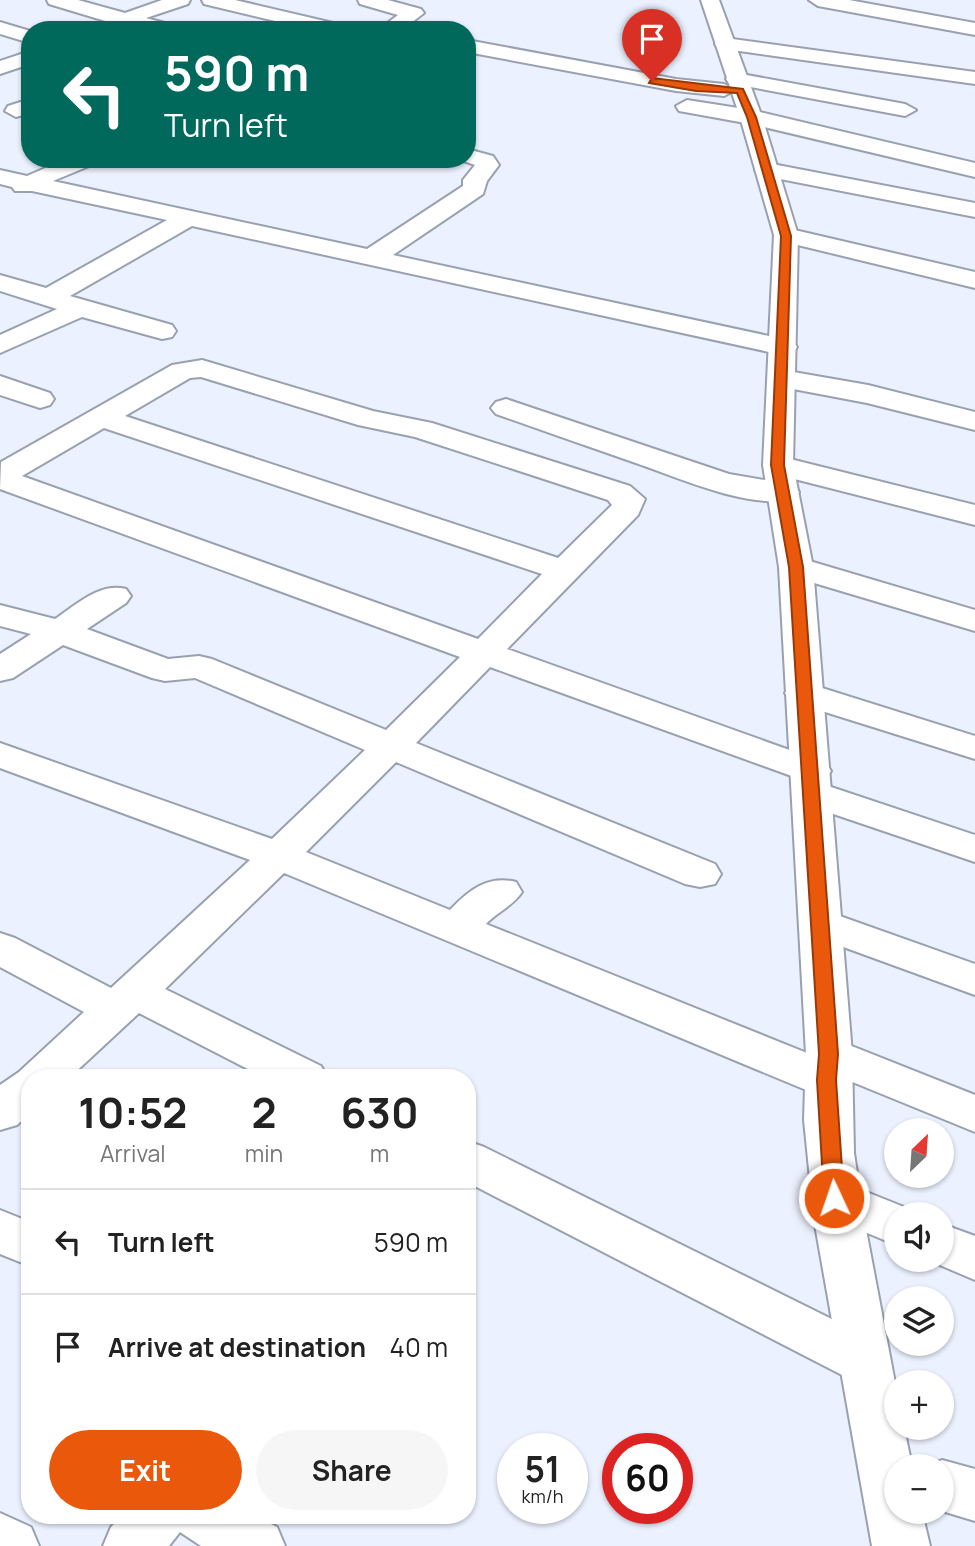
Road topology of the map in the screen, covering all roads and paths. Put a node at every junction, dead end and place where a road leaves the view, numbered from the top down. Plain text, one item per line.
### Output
1 (56, 0) edge
2 (181, 0) edge
3 (211, 0) edge
4 (367, 0) edge
5 (710, 0) edge
6 (818, 0) edge
7 (126, 19) junction
8 (120, 21) edge
9 (134, 21) edge
10 (301, 21) edge
11 (402, 21) edge
12 (0, 28) edge
13 (973, 28) edge
14 (21, 34) edge
15 (476, 48) edge
16 (21, 60) edge
17 (0, 68) edge
18 (918, 68) junction
19 (975, 78) edge
20 (738, 83) junction
21 (687, 106) dead end
22 (905, 110) dead end
23 (476, 158) edge
24 (64, 168) edge
25 (767, 170) junction
26 (975, 170) edge
27 (0, 177) edge
28 (28, 183) junction
29 (0, 196) edge
30 (975, 211) edge
31 (188, 218) junction
32 (786, 236) junction
33 (371, 258) junction
34 (975, 280) edge
35 (0, 283) edge
36 (49, 297) junction
37 (0, 308) edge
38 (80, 308) junction
39 (40, 327) junction
40 (162, 331) dead end
41 (0, 345) edge
42 (783, 363) junction
43 (0, 385) edge
44 (40, 400) dead end
45 (506, 408) dead end
46 (99, 417) junction
47 (975, 421) edge
48 (780, 478) junction
49 (975, 515) edge
50 (796, 567) junction
51 (563, 570) junction
52 (114, 596) dead end
53 (0, 615) edge
54 (975, 621) edge
55 (60, 631) junction
56 (482, 653) junction
57 (0, 670) edge
58 (803, 692) junction
59 (390, 747) junction
60 (975, 748) edge
61 (0, 755) edge
62 (812, 782) junction
63 (975, 849) edge
64 (276, 855) junction
65 (700, 874) dead end
66 (501, 892) dead end
67 (820, 923) junction
68 (457, 928) junction
69 (0, 948) edge
70 (975, 980) edge
71 (126, 1001) junction
72 (828, 1067) junction
73 (49, 1069) edge
74 (284, 1069) edge
75 (21, 1094) edge
76 (0, 1112) edge
77 (975, 1114) edge
78 (476, 1165) edge
79 (834, 1198) junction
80 (884, 1220) edge
81 (0, 1230) edge
82 (21, 1241) edge
83 (954, 1249) edge
84 (975, 1259) edge
85 (863, 1360) junction
86 (886, 1454) edge
87 (954, 1489) edge
88 (975, 1495) edge
89 (151, 1524) edge
90 (216, 1524) edge
91 (898, 1524) edge
92 (0, 1540) edge
93 (10, 1546) edge
94 (132, 1546) edge
95 (256, 1546) edge
96 (901, 1546) edge

1 - 7 street
2 - 7 street
3 - 10 street
4 - 11 street
5 - 20 street
6 - 13 street
7 - 8 street
7 - 9 street
12 - 14 street
13 - 18 street
15 - 20 street
16 - 17 street
18 - 19 street
18 - 20 street
20 - 21 street
20 - 22 street
20 - 25 street
20 - 26 street
23 - 33 street
24 - 28 street
25 - 30 street
25 - 32 street
27 - 28 street
28 - 29 street
28 - 31 street
31 - 33 street
31 - 36 street
32 - 34 street
32 - 42 street
33 - 42 street
35 - 36 street
36 - 38 street
37 - 39 street
38 - 39 street
38 - 40 street
39 - 41 street
42 - 47 street
42 - 48 street
43 - 44 street
45 - 48 street
46 - 51 street
46 - 51 street
46 - 56 street
48 - 49 street
48 - 50 street
50 - 54 street
50 - 58 street
51 - 56 street
52 - 55 street
53 - 55 street
55 - 57 street
55 - 59 street
56 - 59 street
56 - 62 street
58 - 60 street
58 - 62 street
59 - 64 street
59 - 65 street
61 - 64 street
62 - 63 street
62 - 67 street
64 - 68 street
64 - 71 street
66 - 68 street
67 - 70 street
67 - 72 street
68 - 72 street
69 - 71 street
71 - 73 street
71 - 74 street
72 - 77 street
72 - 79 street
75 - 76 street
78 - 85 street
79 - 80 street
79 - 85 street
81 - 82 street
83 - 84 street
85 - 86 street
87 - 88 street
89 - 94 street
90 - 95 street
91 - 96 street
92 - 93 street

